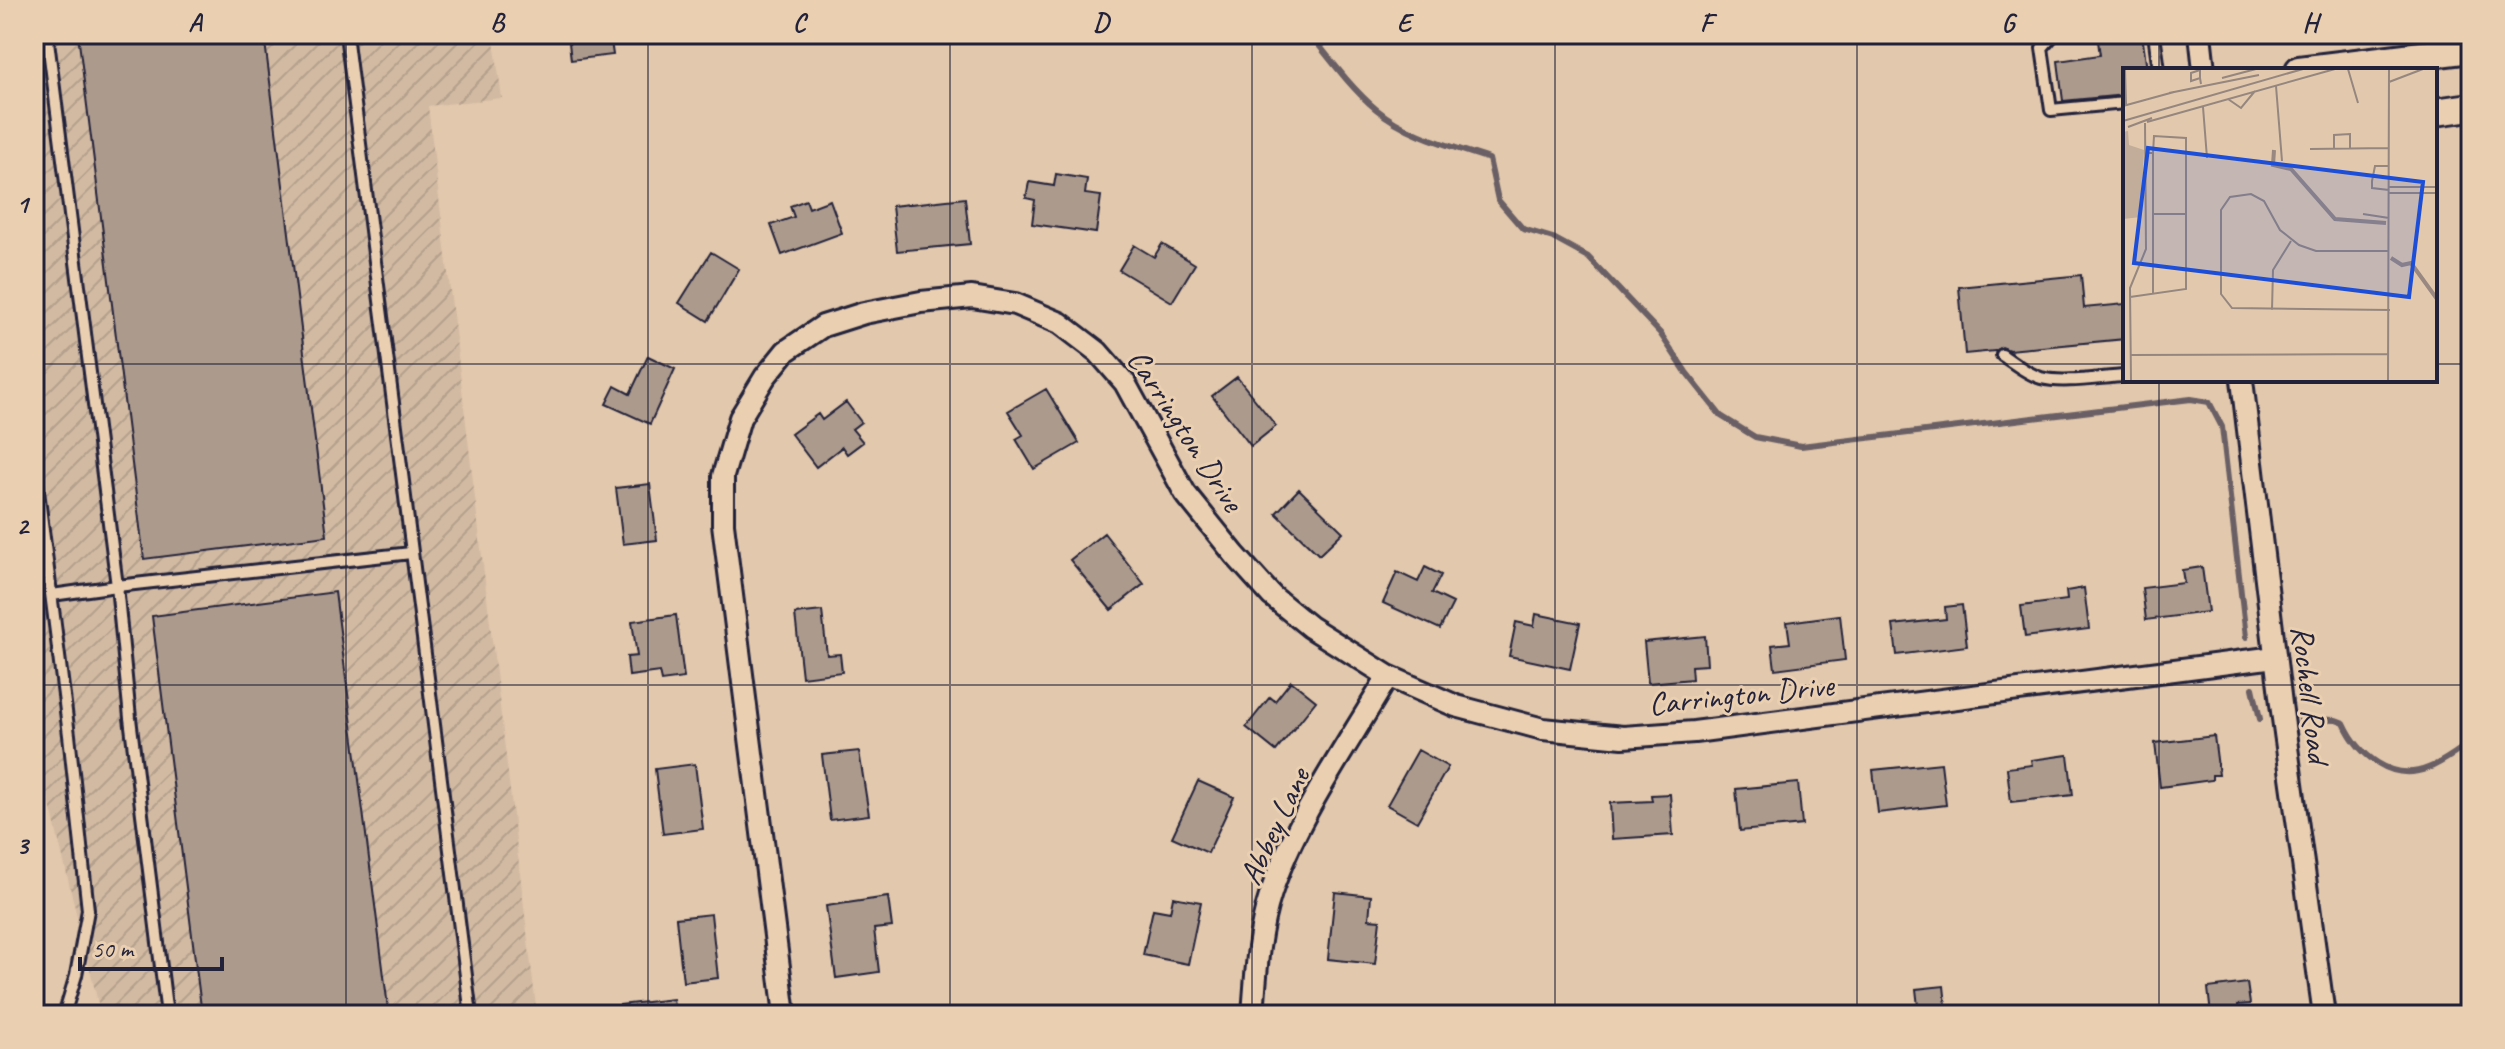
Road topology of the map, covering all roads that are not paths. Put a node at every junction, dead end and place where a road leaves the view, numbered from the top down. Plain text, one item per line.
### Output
1 (346, 34) edge
2 (2054, 34) edge
3 (2154, 34) edge
4 (2200, 34) edge
5 (47, 37) edge
6 (34, 42) edge
7 (2471, 49) edge
8 (2159, 68) edge
9 (2204, 68) edge
10 (2315, 68) edge
11 (2123, 103) edge
12 (2471, 107) edge
13 (2437, 112) edge
14 (2002, 355) dead end
15 (2123, 376) edge
16 (2242, 382) edge
17 (34, 459) edge
18 (411, 553) junction
19 (117, 586) junction
20 (52, 595) junction
21 (2275, 657) junction
22 (1388, 676) junction
23 (64, 1015) edge
24 (167, 1015) edge
25 (471, 1015) edge
26 (785, 1015) edge
27 (1253, 1015) edge
28 (2324, 1015) edge

1 - 18 lane
2 - 11 lane
3 - 8 lane
4 - 9 street
5 - 6 lane
5 - 19 lane
7 - 10 street
12 - 13 street
14 - 15 lane
16 - 21 street, Rochell Road
17 - 20 lane
18 - 19 lane
18 - 25 lane
19 - 20 lane
19 - 24 lane
20 - 23 lane
21 - 22 street, Carrington Drive
21 - 28 street, Rochell Road
22 - 26 street, Carrington Drive
22 - 27 street, Abbey Lane

